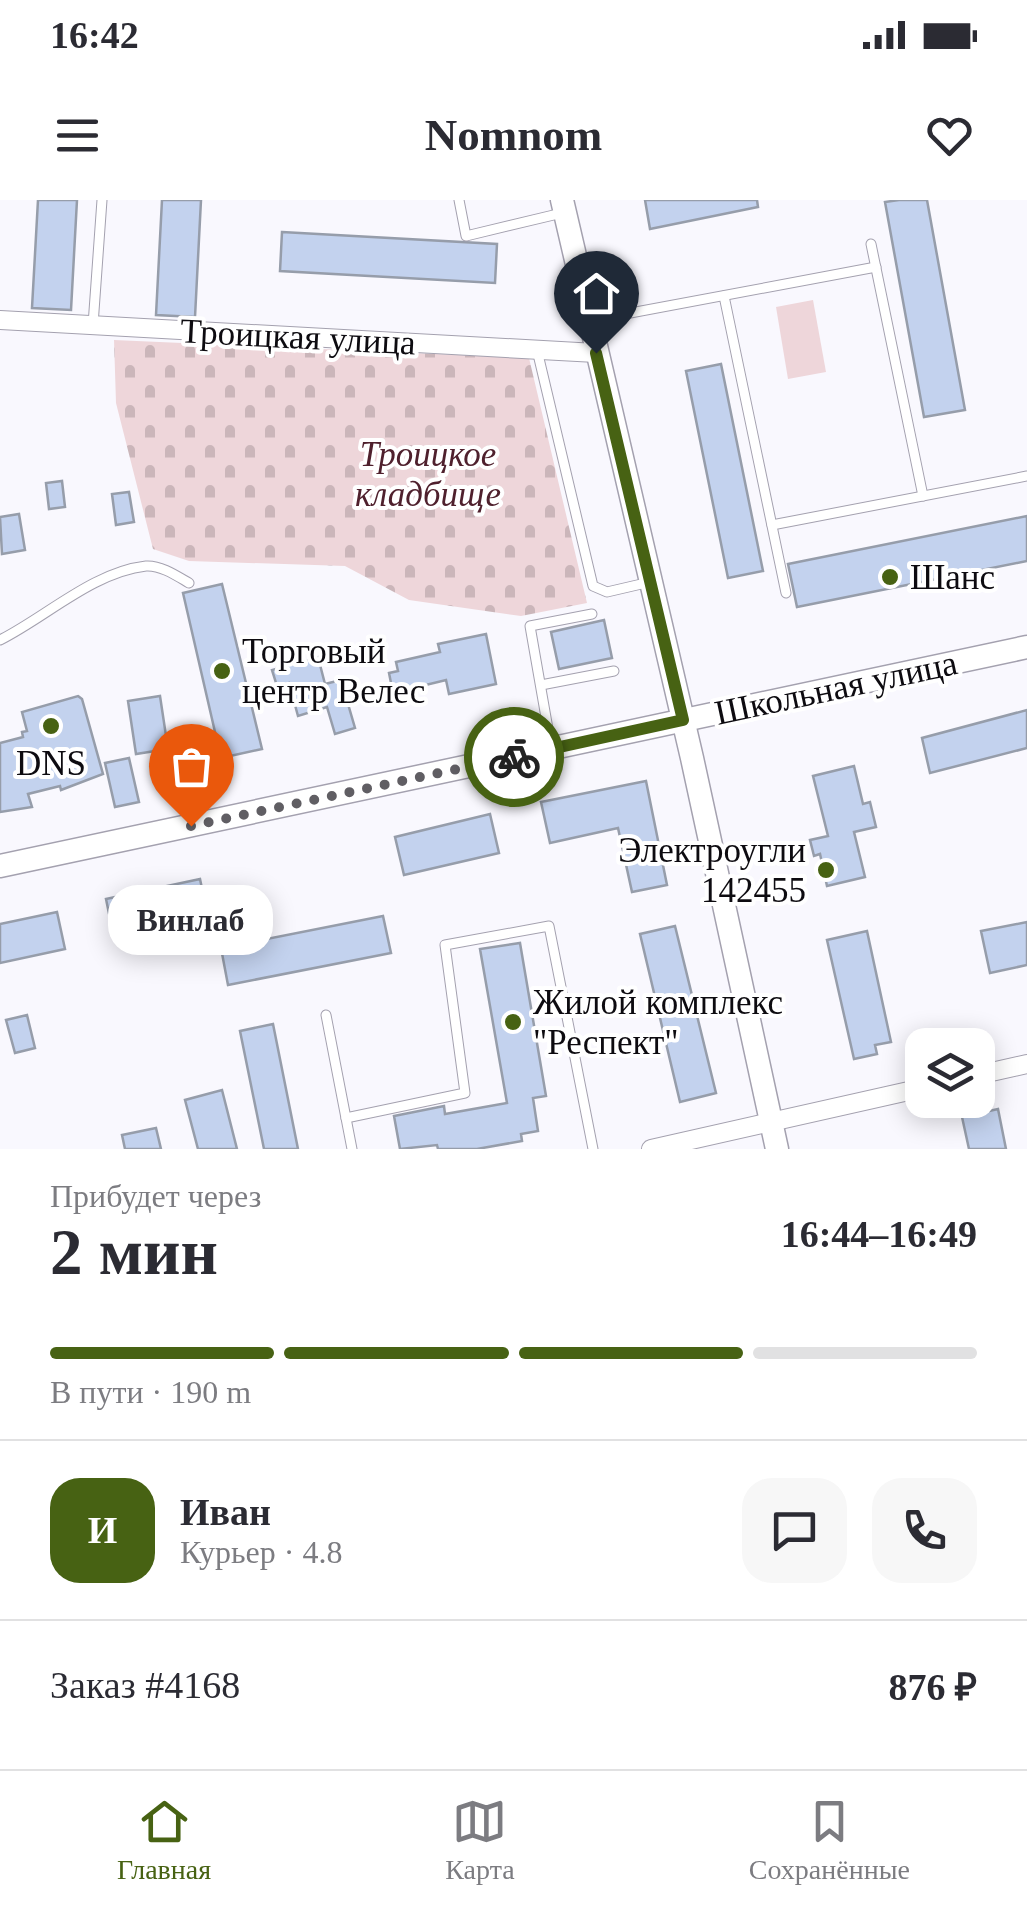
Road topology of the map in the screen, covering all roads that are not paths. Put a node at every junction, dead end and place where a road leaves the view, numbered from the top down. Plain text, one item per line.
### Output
1 (102, 200) edge
2 (459, 200) edge
3 (564, 206) edge
4 (871, 244) dead end
5 (876, 267) junction
6 (724, 296) junction
7 (0, 320) edge
8 (589, 321) junction
9 (94, 325) junction
10 (537, 350) junction
11 (596, 353) junction
12 (1027, 476) edge
13 (923, 496) junction
14 (772, 525) junction
15 (650, 582) junction
16 (190, 583) dead end
17 (786, 594) dead end
18 (592, 614) dead end
19 (0, 640) edge
20 (1027, 647) edge
21 (614, 671) dead end
22 (541, 685) junction
23 (683, 720) junction
24 (552, 748) junction
25 (0, 866) edge
26 (326, 1015) dead end
27 (1027, 1064) edge
28 (995, 1071) edge
29 (905, 1092) edge
30 (346, 1118) junction
31 (772, 1122) junction
32 (664, 1148) edge
33 (352, 1149) edge
34 (593, 1149) edge
35 (778, 1149) edge

1 - 9 lane
2 - 3 lane
3 - 8 main road
4 - 5 lane
5 - 6 lane
5 - 13 lane
6 - 8 lane
6 - 14 lane
7 - 9 street, Троицкая улица
8 - 11 main road
9 - 10 street, Троицкая улица
10 - 11 street, Троицкая улица
10 - 15 lane
11 - 15 main road
12 - 13 lane
13 - 14 lane
14 - 17 lane
15 - 23 main road
16 - 19 lane
18 - 22 lane
20 - 23 main road, Школьная улица
21 - 22 lane
22 - 24 lane
23 - 24 main road, Школьная улица
23 - 31 main road
24 - 25 main road, Школьная улица
26 - 30 lane
27 - 28 street
29 - 31 street
30 - 33 lane
30 - 34 lane
31 - 32 street
31 - 35 main road

